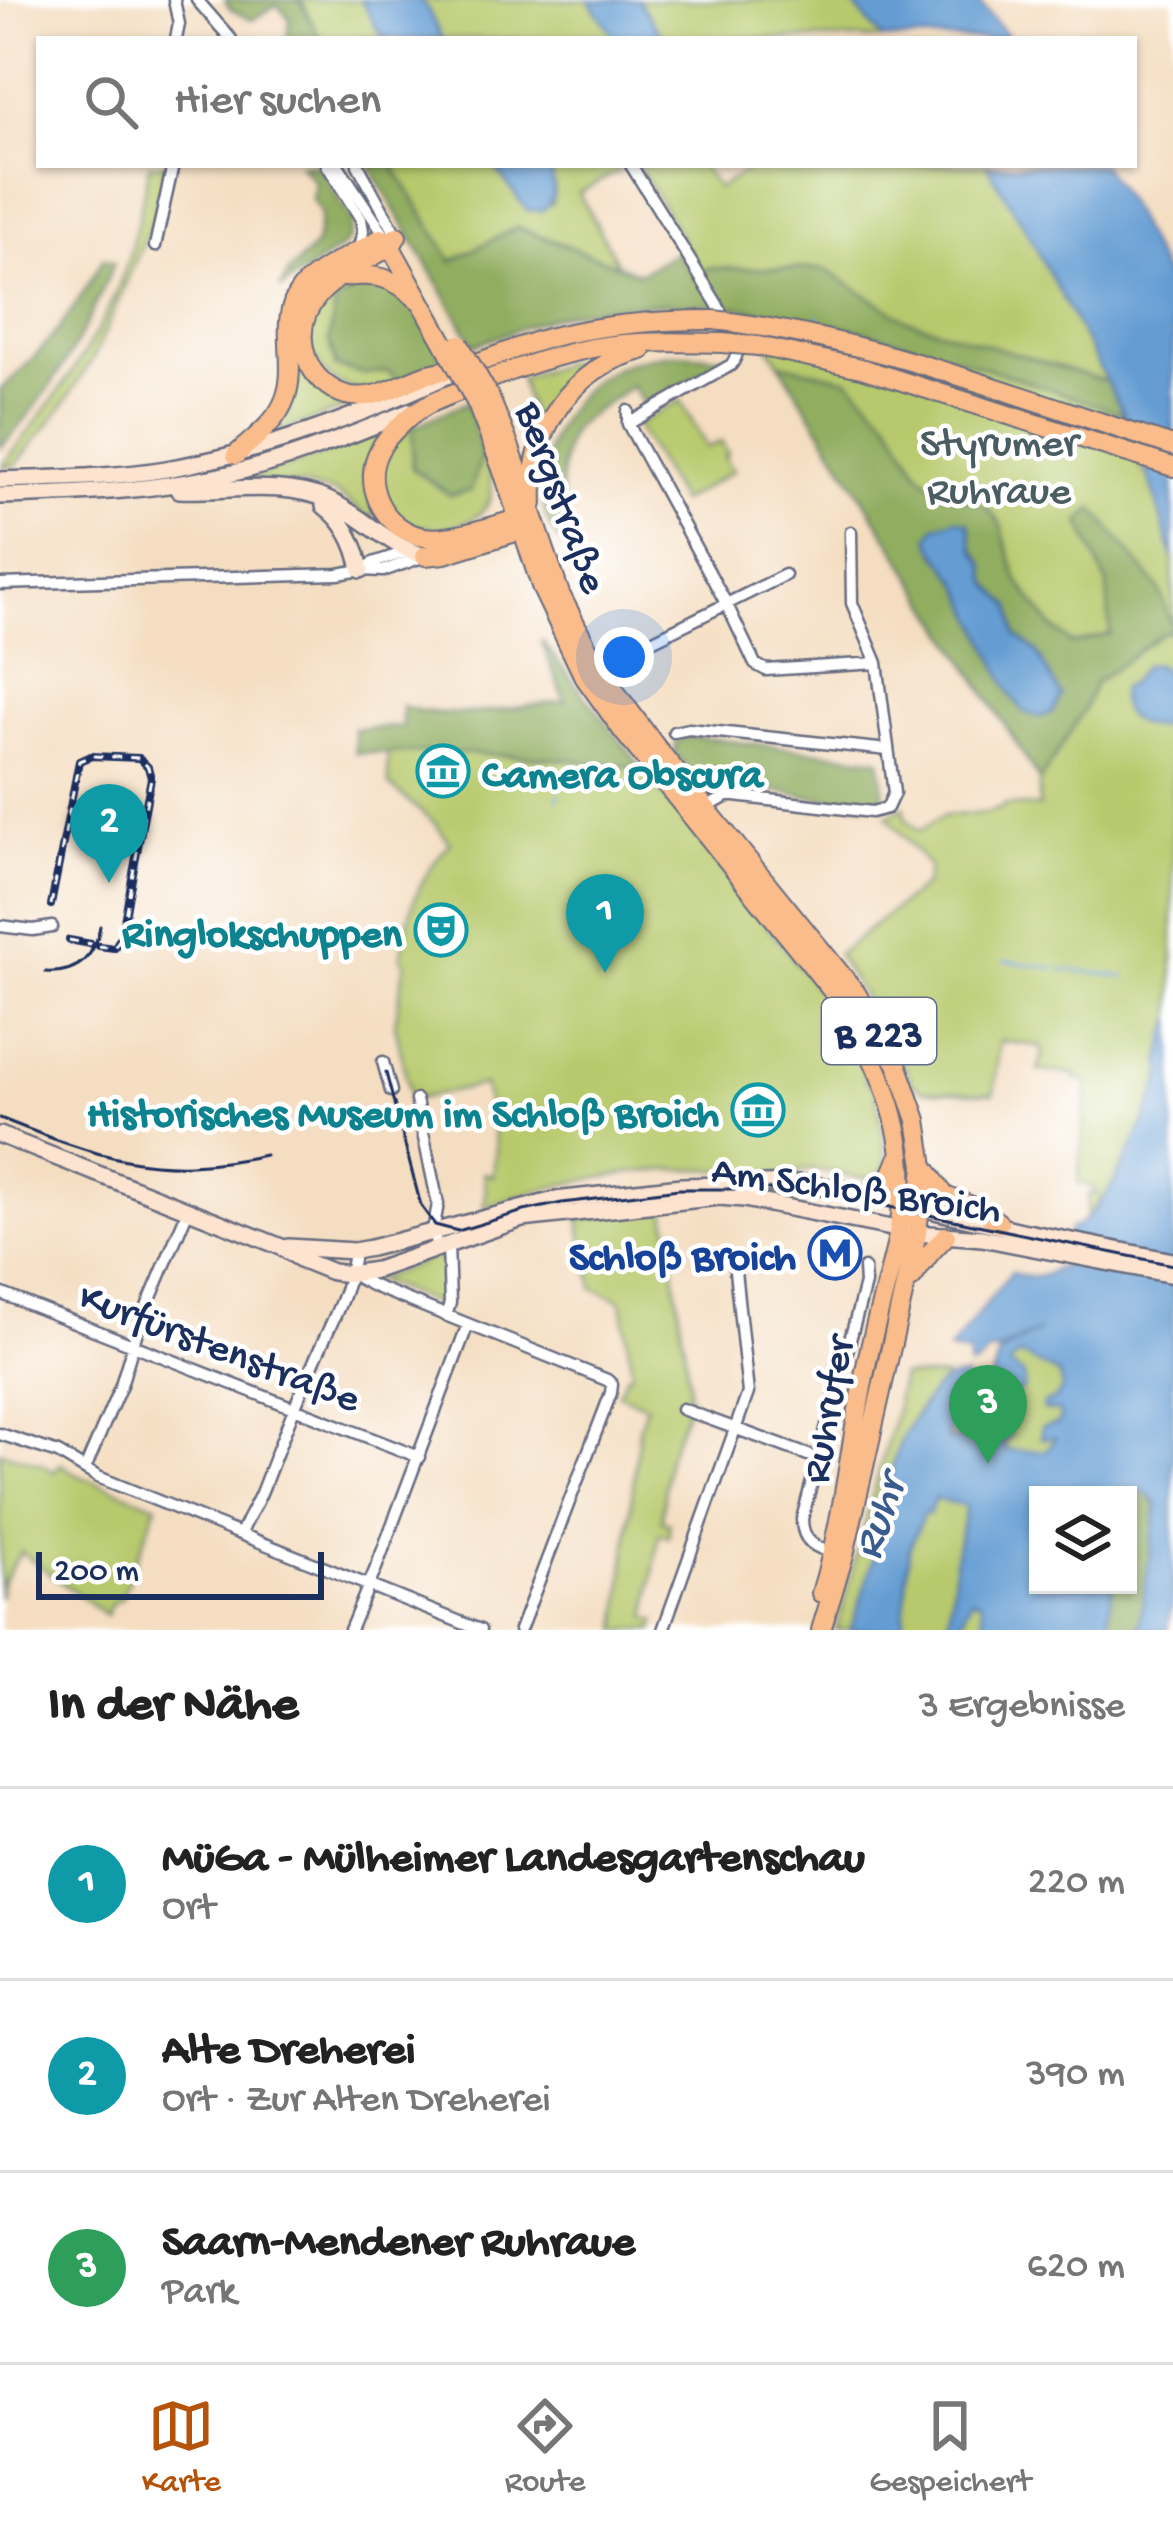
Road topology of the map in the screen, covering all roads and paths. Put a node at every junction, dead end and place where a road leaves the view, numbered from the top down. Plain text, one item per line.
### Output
1 (174, 0) edge
2 (200, 2) edge
3 (179, 24) junction
4 (177, 36) edge
5 (228, 36) edge
6 (172, 168) edge
7 (329, 168) edge
8 (340, 168) edge
9 (359, 168) edge
10 (633, 168) edge
11 (391, 239) junction
12 (155, 246) dead end
13 (358, 251) junction
14 (342, 277) junction
15 (425, 307) junction
16 (688, 343) junction
17 (453, 346) junction
18 (472, 364) junction
19 (483, 400) junction
20 (425, 406) junction
21 (1173, 446) edge
22 (236, 455) junction
23 (1173, 467) edge
24 (504, 474) junction
25 (0, 480) edge
26 (140, 489) junction
27 (307, 493) junction
28 (0, 496) edge
29 (525, 523) junction
30 (851, 532) dead end
31 (477, 536) junction
32 (443, 538) junction
33 (416, 554) junction
34 (534, 568) junction
35 (362, 570) junction
36 (785, 574) dead end
37 (0, 584) edge
38 (727, 605) junction
39 (877, 663) junction
40 (591, 672) junction
41 (674, 732) dead end
42 (888, 750) junction
43 (692, 790) junction
44 (745, 796) junction
45 (700, 813) junction
46 (0, 926) edge
47 (52, 927) dead end
48 (383, 1062) dead end
49 (391, 1090) dead end
50 (416, 1100) dead end
51 (0, 1135) edge
52 (901, 1153) junction
53 (924, 1166) junction
54 (873, 1193) junction
55 (912, 1204) junction
56 (188, 1210) junction
57 (1000, 1224) junction
58 (908, 1232) junction
59 (946, 1236) junction
60 (439, 1241) junction
61 (279, 1246) junction
62 (1057, 1246) junction
63 (354, 1251) junction
64 (1173, 1261) edge
65 (864, 1268) dead end
66 (735, 1271) dead end
67 (350, 1274) junction
68 (1173, 1275) edge
69 (906, 1287) junction
70 (0, 1293) edge
71 (446, 1316) junction
72 (468, 1324) junction
73 (133, 1345) junction
74 (293, 1409) junction
75 (682, 1409) dead end
76 (737, 1431) junction
77 (0, 1434) edge
78 (418, 1457) junction
79 (816, 1458) junction
80 (85, 1469) junction
81 (241, 1534) junction
82 (838, 1554) junction
83 (367, 1585) junction
84 (350, 1630) edge
85 (480, 1630) edge
86 (520, 1630) edge
87 (663, 1630) edge
88 (809, 1630) edge
89 (821, 1630) edge

1 - 3 street
2 - 3 street
2 - 5 street
3 - 4 street
6 - 12 street
7 - 13 street
8 - 11 street, Bergstraße
9 - 11 street, Bergstraße
10 - 38 street
11 - 13 main road
11 - 14 main road
11 - 15 main road, Bergstraße
11 - 17 main road, Bergstraße
13 - 22 main road
14 - 15 main road
14 - 18 main road
15 - 17 main road, Bergstraße
16 - 20 main road
16 - 23 main road, bridge
16 - 29 main road
17 - 19 main road, Bergstraße, bridge
18 - 21 main road, bridge
18 - 22 main road
19 - 24 main road, Bergstraße / B 223
19 - 29 main road, Bergstraße
20 - 26 main road
20 - 32 main road
22 - 25 main road
24 - 29 main road, Bergstraße / B 223
24 - 31 main road
26 - 27 main road
26 - 28 main road
27 - 33 main road
27 - 35 main road
29 - 31 main road
29 - 34 main road, Bergstraße / B 223
29 - 40 main road, Bergstraße / B 223
30 - 39 street
31 - 32 main road
31 - 33 main road
31 - 34 main road
32 - 33 street
33 - 35 street
33 - 35 street
34 - 40 main road, Bergstraße / B 223
35 - 37 street
36 - 38 street
38 - 39 street
38 - 40 street
39 - 42 street
40 - 43 main road, Bergstraße / B 223
40 - 45 main road, Bergstraße / B 223
41 - 42 street
42 - 44 street
43 - 44 street
43 - 45 main road, Bergstraße / B 223
44 - 45 street
45 - 52 main road, Bergstraße / B 223
45 - 53 main road, Bergstraße / B 223
46 - 47 street
48 - 49 street
50 - 60 street
51 - 56 main road
52 - 54 main road
52 - 55 main road, Bergstraße / B 223
53 - 55 main road, Bergstraße / B 223
53 - 57 main road
54 - 55 main road, Am Schloß Broich
54 - 60 main road, Am Schloß Broich
55 - 57 main road, Am Schloß Broich
55 - 58 main road, Ruhrufer / B 223
56 - 61 main road
56 - 73 street
57 - 62 main road, Am Schloß Broich
58 - 59 main road, Am Schloß Broich
58 - 60 main road, Am Schloß Broich
58 - 69 main road, Ruhrufer / B 223
58 - 82 main road, Ruhrufer / B 223
59 - 62 main road, Am Schloß Broich
59 - 69 main road
60 - 63 main road, Am Schloß Broich
60 - 67 main road, Am Schloß Broich
60 - 71 street
61 - 63 main road, Am Schloß Broich
61 - 67 main road
62 - 64 main road
62 - 68 main road
63 - 67 street
65 - 79 street
66 - 76 street
67 - 71 street
67 - 74 street
69 - 82 main road, Ruhrufer / B 223
70 - 73 street, Kurfürstenstraße
71 - 72 street
72 - 78 street
72 - 86 street
73 - 74 street, Kurfürstenstraße
73 - 80 street
74 - 78 street, Kurfürstenstraße
74 - 81 street
75 - 76 street
76 - 79 street
76 - 87 street
77 - 80 street
78 - 83 street
79 - 82 street
80 - 81 street
81 - 83 street
82 - 88 main road, Ruhrufer / B 223
82 - 89 main road, Ruhrufer / B 223
83 - 84 street
83 - 85 street

